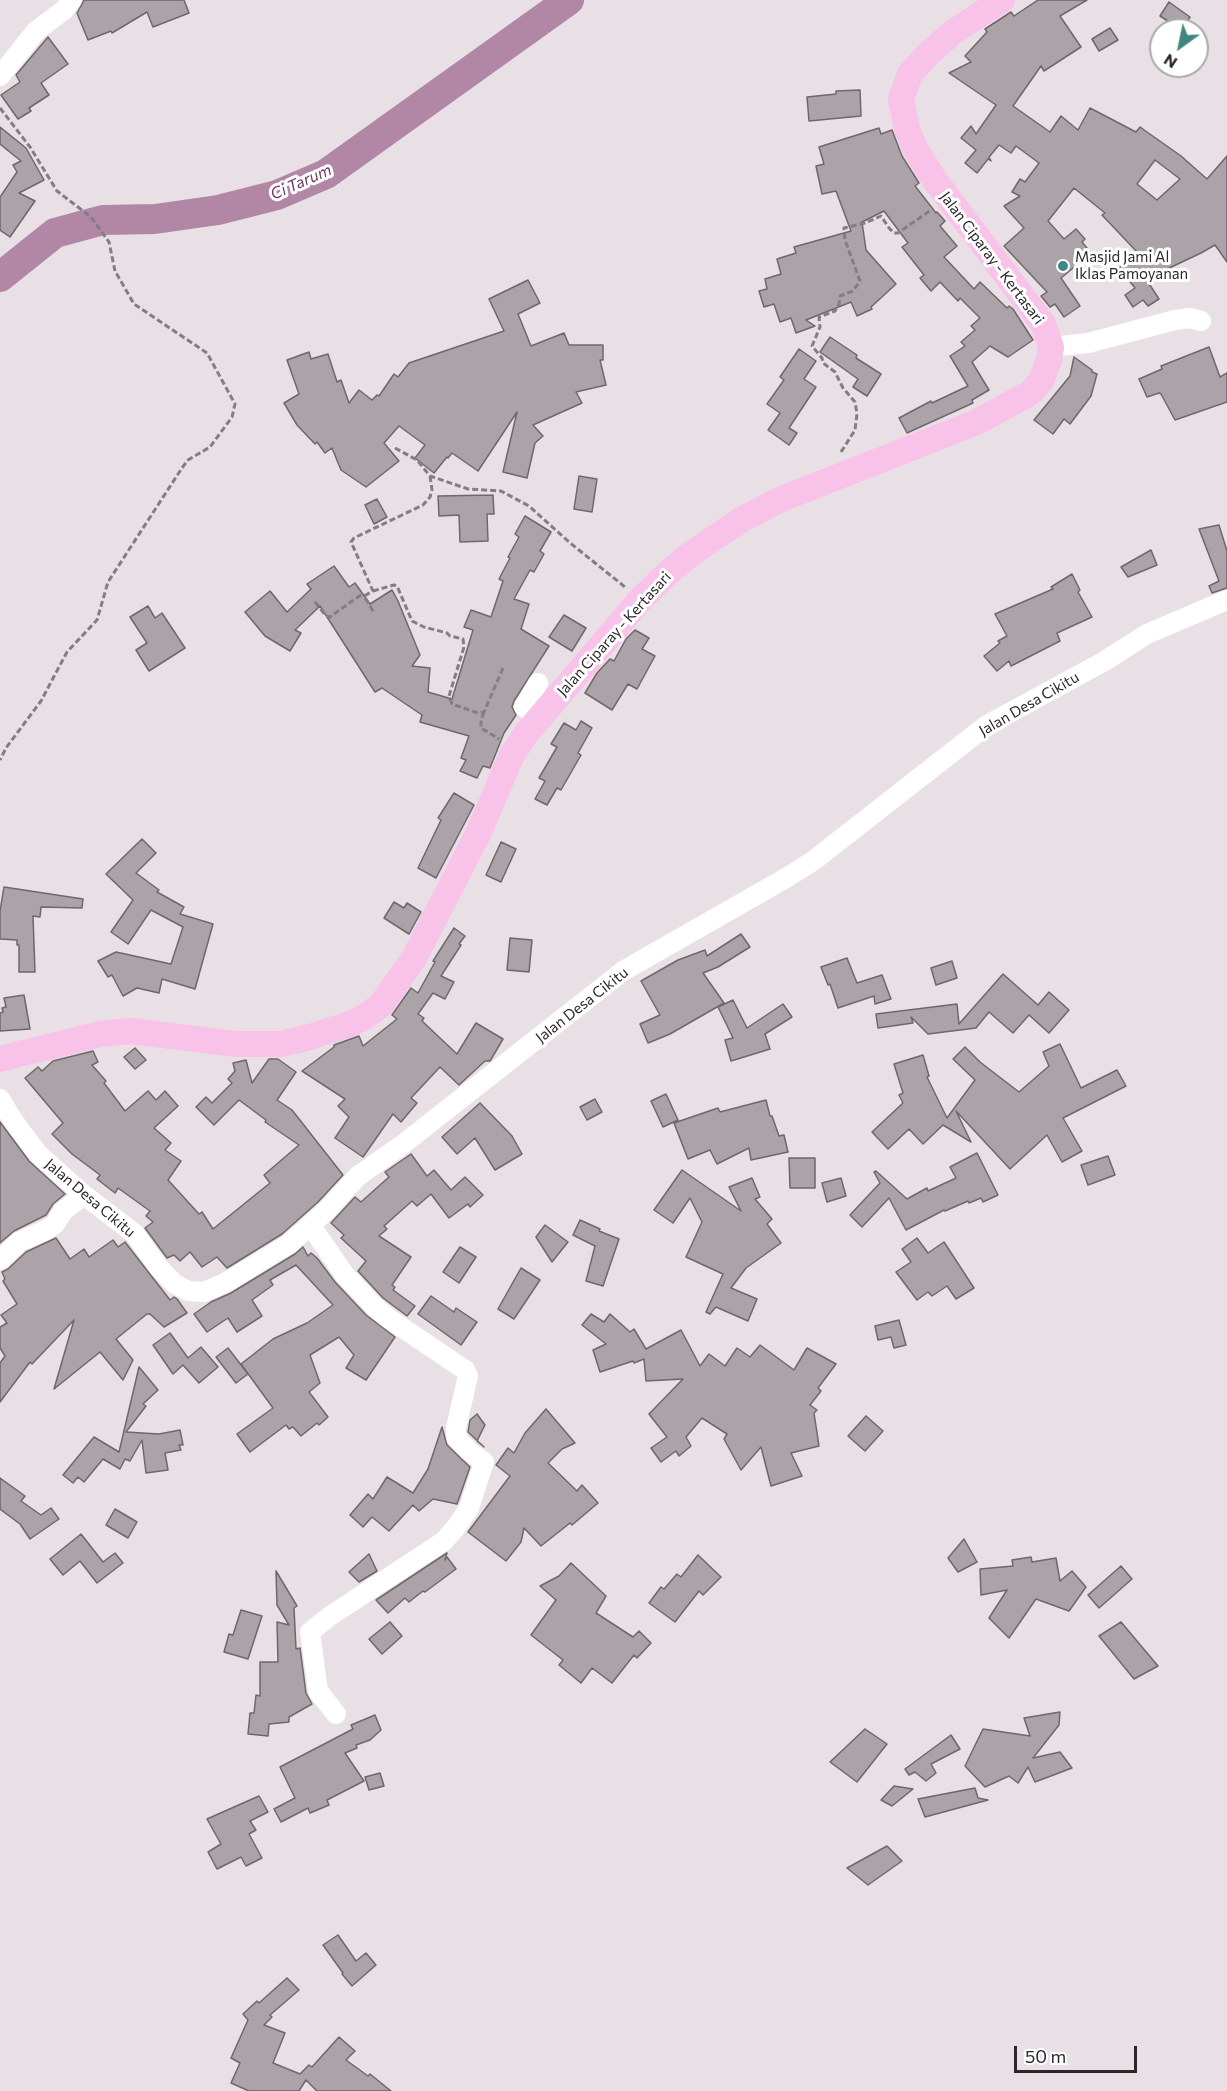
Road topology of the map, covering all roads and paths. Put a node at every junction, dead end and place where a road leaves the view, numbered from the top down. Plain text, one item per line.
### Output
1 (72, 0) edge
2 (1002, 0) edge
3 (0, 76) edge
4 (0, 108) edge
5 (948, 200) junction
6 (1201, 321) dead end
7 (1051, 347) junction
8 (395, 448) dead end
9 (838, 457) dead end
10 (430, 476) junction
11 (373, 591) junction
12 (364, 596) junction
13 (640, 600) junction
14 (1227, 600) edge
15 (315, 602) dead end
16 (372, 610) dead end
17 (503, 668) dead end
18 (538, 683) dead end
19 (484, 712) junction
20 (538, 718) junction
21 (495, 737) dead end
22 (0, 760) edge
23 (0, 1059) edge
24 (0, 1099) edge
25 (84, 1195) junction
26 (311, 1226) junction
27 (0, 1260) edge
28 (336, 1714) dead end

1 - 3 street
2 - 5 main road, Jalan Ciparay - Kertasari
4 - 22 path
5 - 7 main road, Jalan Ciparay - Kertasari
5 - 9 path
6 - 7 street
7 - 13 main road, Jalan Ciparay - Kertasari
8 - 10 path
10 - 11 path
10 - 13 path
11 - 12 path
11 - 19 path
12 - 15 path
12 - 16 path
13 - 20 main road, Jalan Ciparay - Kertasari
14 - 26 street, Jalan Desa Cikitu
17 - 19 path
18 - 20 street
19 - 21 path
20 - 23 main road, Jalan Ciparay - Kertasari
24 - 25 street, Jalan Desa Cikitu
25 - 26 street, Jalan Desa Cikitu
25 - 27 street
26 - 28 street

